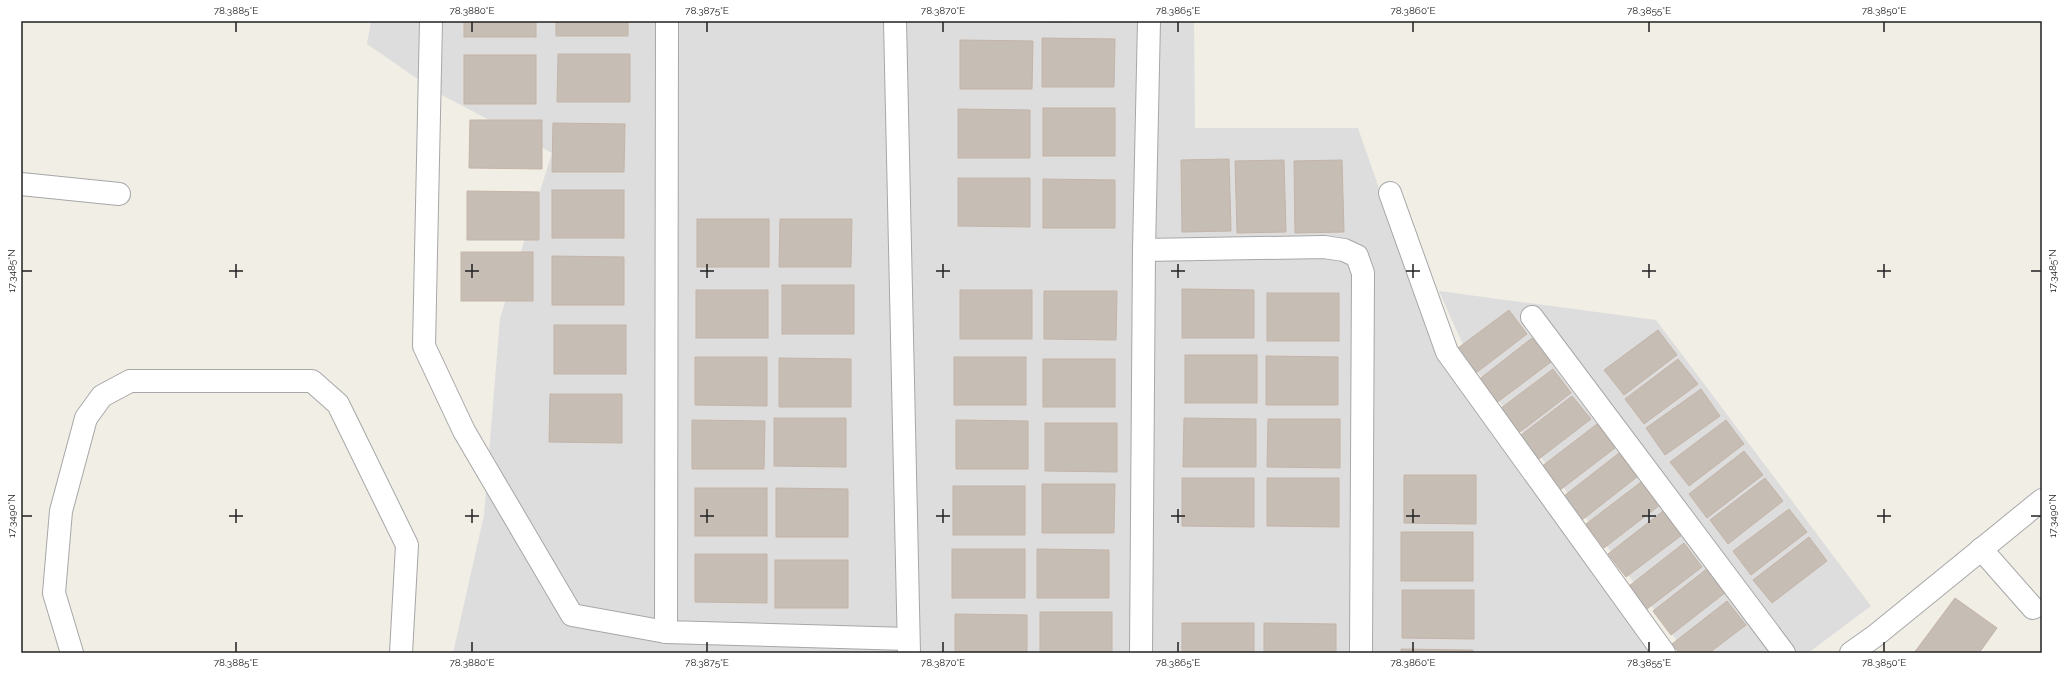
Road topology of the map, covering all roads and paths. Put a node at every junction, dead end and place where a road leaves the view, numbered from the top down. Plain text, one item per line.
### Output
1 (431, 21) edge
2 (667, 21) edge
3 (895, 21) edge
4 (1149, 21) edge
5 (21, 184) edge
6 (1390, 193) dead end
7 (119, 194) dead end
8 (1144, 250) junction
9 (1532, 317) dead end
10 (2042, 500) edge
11 (1981, 550) junction
12 (2039, 610) edge
13 (666, 632) junction
14 (908, 646) edge
15 (72, 653) edge
16 (401, 653) edge
17 (1141, 653) edge
18 (1361, 653) edge
19 (1664, 653) edge
20 (1784, 653) edge
21 (1851, 653) edge

1 - 13 street
2 - 13 street
3 - 14 street
4 - 8 street
5 - 7 street
6 - 19 street
8 - 17 street
8 - 18 street
9 - 20 street
10 - 11 street
11 - 12 street
11 - 21 street
13 - 14 street
15 - 16 street

